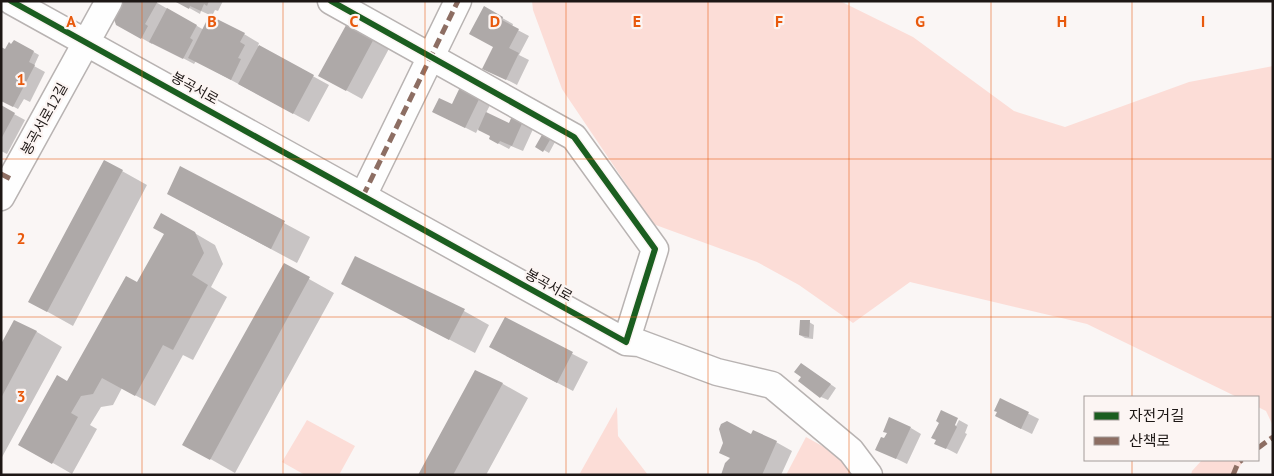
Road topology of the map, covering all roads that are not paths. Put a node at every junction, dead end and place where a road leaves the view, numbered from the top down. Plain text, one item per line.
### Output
1 (11, 1) edge
2 (109, 1) edge
3 (331, 1) edge
4 (458, 1) edge
5 (86, 42) junction
6 (431, 57) junction
7 (5, 183) edge
8 (363, 196) junction
9 (626, 342) junction
10 (869, 475) edge

1 - 5 street, 봉곡서로
2 - 5 street, 봉곡서로12길
3 - 6 street
4 - 6 street
5 - 7 street, 봉곡서로12길
5 - 8 street, 봉곡서로
6 - 8 street
6 - 9 street
8 - 9 street, 봉곡서로
9 - 10 street, 봉곡서로

